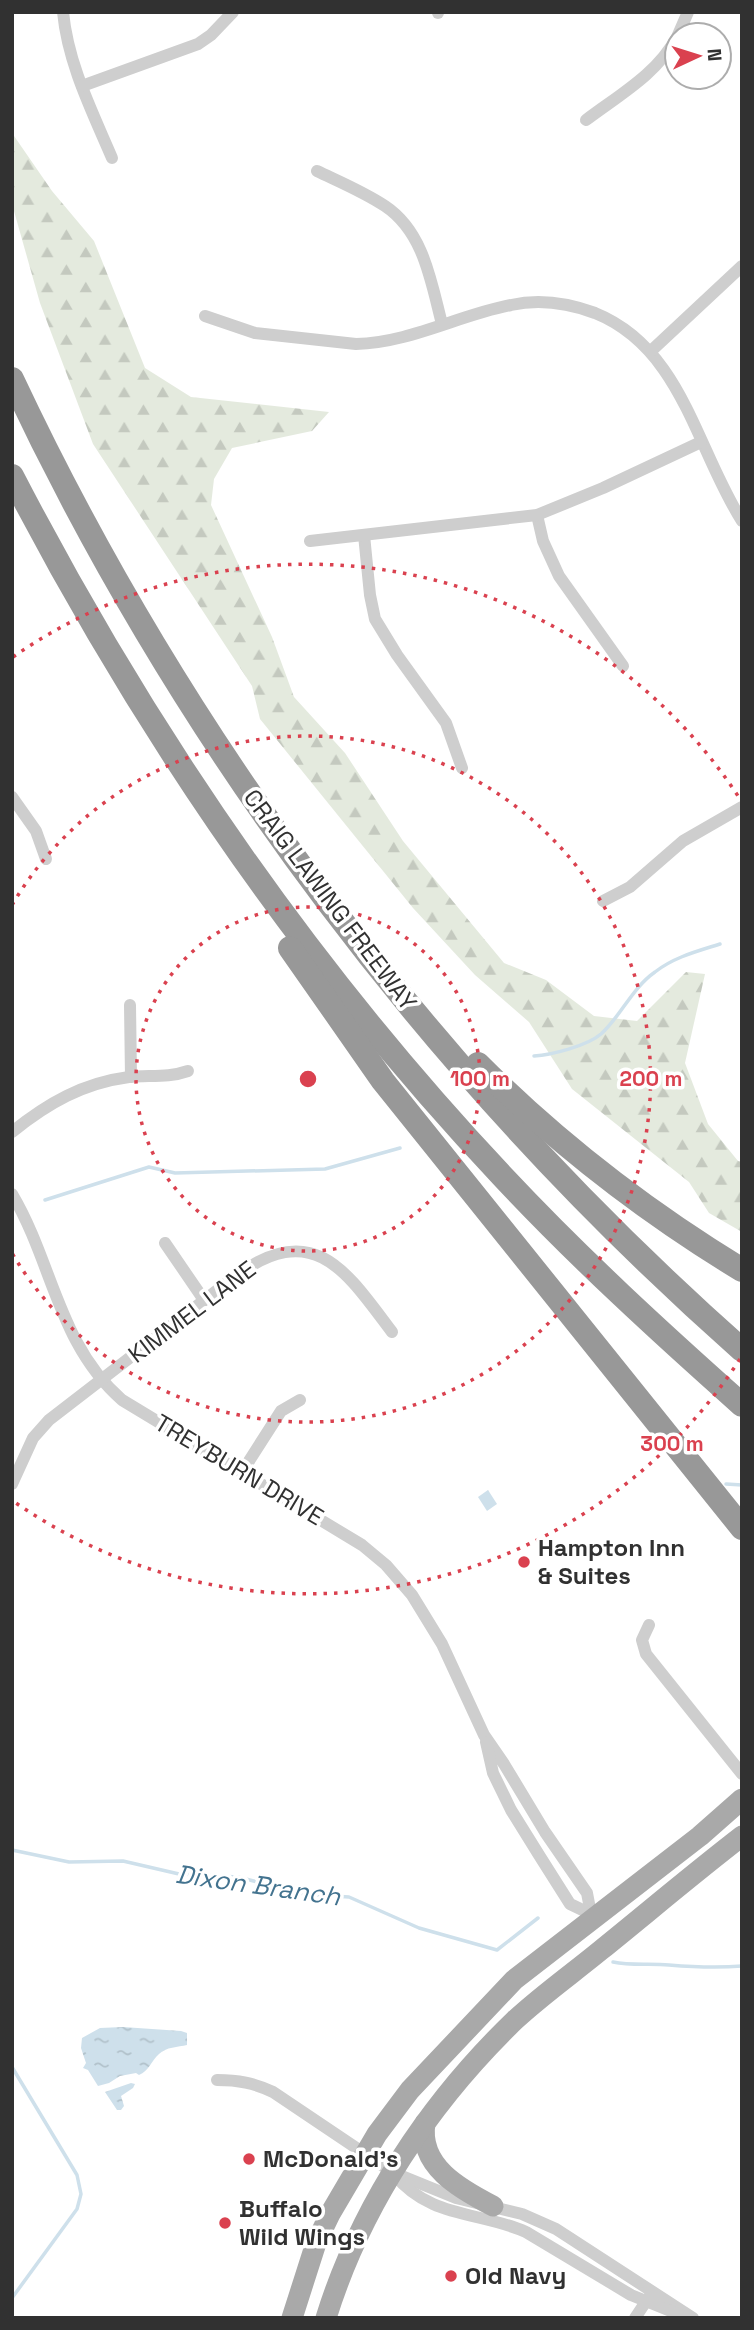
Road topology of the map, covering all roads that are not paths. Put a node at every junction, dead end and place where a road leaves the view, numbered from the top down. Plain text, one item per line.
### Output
1 (63, 12) edge
2 (233, 12) edge
3 (663, 58) edge
4 (82, 86) junction
5 (586, 120) dead end
6 (112, 158) dead end
7 (317, 171) dead end
8 (742, 266) edge
9 (205, 316) dead end
10 (442, 324) junction
11 (651, 351) junction
12 (12, 379) edge
13 (701, 442) junction
14 (12, 476) edge
15 (537, 515) junction
16 (742, 521) edge
17 (364, 535) junction
18 (310, 541) dead end
19 (623, 666) dead end
20 (462, 768) dead end
21 (12, 797) edge
22 (742, 807) edge
23 (228, 837) junction
24 (46, 859) dead end
25 (603, 901) dead end
26 (347, 929) junction
27 (130, 1005) dead end
28 (188, 1071) dead end
29 (131, 1077) junction
30 (12, 1132) edge
31 (12, 1194) edge
32 (165, 1243) dead end
33 (742, 1269) edge
34 (204, 1300) junction
35 (392, 1332) dead end
36 (742, 1350) edge
37 (102, 1381) junction
38 (300, 1399) dead end
39 (742, 1405) edge
40 (242, 1472) junction
41 (12, 1484) edge
42 (742, 1528) edge
43 (649, 1625) dead end
44 (484, 1735) junction
45 (742, 1774) edge
46 (742, 1800) edge
47 (742, 1836) edge
48 (592, 1916) junction
49 (526, 2011) junction
50 (217, 2080) dead end
51 (425, 2123) junction
52 (364, 2154) junction
53 (392, 2172) junction
54 (494, 2206) junction
55 (650, 2296) junction
56 (292, 2318) edge
57 (326, 2318) edge
58 (635, 2318) edge
59 (691, 2318) edge

1 - 4 street
2 - 4 street
3 - 5 street
4 - 6 street
7 - 10 street
8 - 11 street
9 - 10 street
10 - 11 street
11 - 13 street
12 - 26 highway, CRAIG LAWING FREEWAY
13 - 15 street
13 - 16 street
14 - 23 highway, CRAIG LAWING FREEWAY
15 - 17 street
15 - 19 street
17 - 18 street
17 - 20 street
21 - 24 street
22 - 25 street
23 - 39 highway, CRAIG LAWING FREEWAY
23 - 42 highway
26 - 33 highway
26 - 36 highway, CRAIG LAWING FREEWAY
27 - 29 street
28 - 29 street
29 - 30 street
31 - 37 street, TREYBURN DRIVE
32 - 34 street
34 - 35 street, KIMMEL LANE
34 - 37 street, KIMMEL LANE
37 - 40 street, TREYBURN DRIVE
37 - 41 street, KIMMEL LANE
38 - 40 street
40 - 44 street, TREYBURN DRIVE
43 - 45 street
44 - 48 street, TREYBURN DRIVE
44 - 48 street, TREYBURN DRIVE
46 - 48 main road
47 - 49 main road
48 - 49 main road
48 - 52 main road
49 - 51 main road
50 - 52 street
51 - 53 main road
51 - 54 main road
52 - 53 street
52 - 56 main road
53 - 54 street
53 - 55 street
53 - 57 main road
54 - 55 street
55 - 58 street
55 - 59 street

